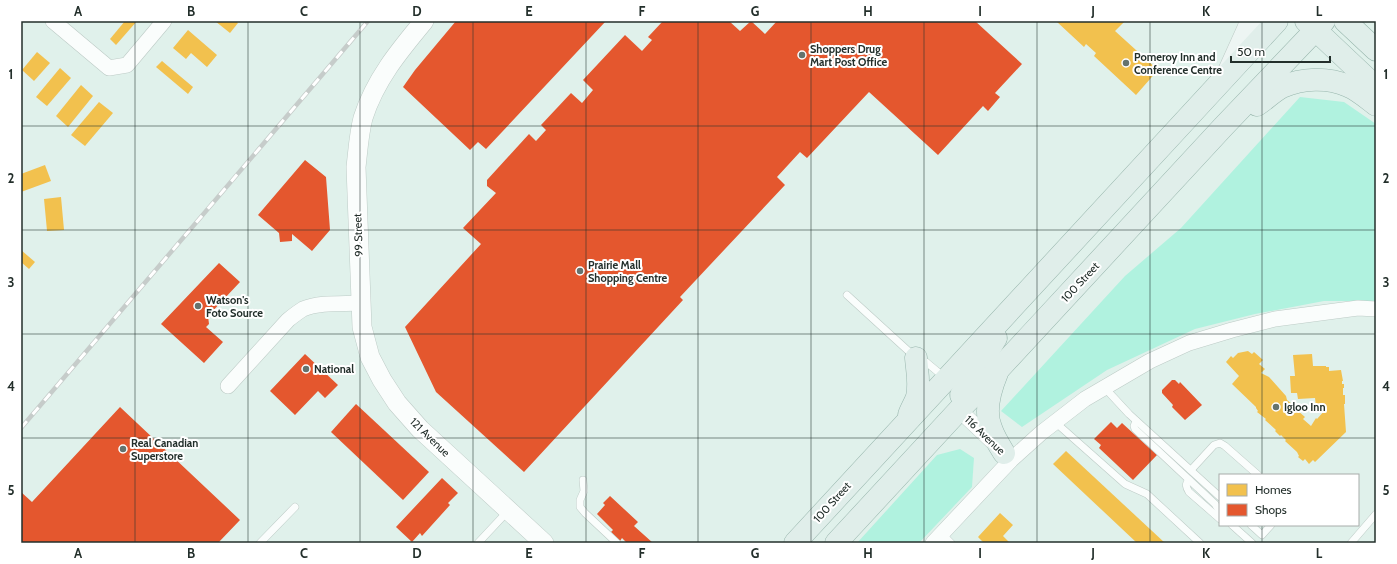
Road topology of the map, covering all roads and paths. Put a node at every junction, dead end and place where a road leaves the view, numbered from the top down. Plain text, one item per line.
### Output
1 (53, 21) edge
2 (164, 21) edge
3 (424, 21) edge
4 (1250, 21) edge
5 (1277, 21) edge
6 (1344, 21) edge
7 (1315, 24) edge
8 (1376, 50) edge
9 (1229, 72) junction
10 (1376, 87) edge
11 (1376, 105) edge
12 (1222, 127) junction
13 (847, 294) dead end
14 (1023, 294) junction
15 (360, 303) junction
16 (1376, 309) edge
17 (916, 358) junction
18 (998, 370) junction
19 (945, 379) junction
20 (228, 386) dead end
21 (1104, 387) junction
22 (959, 410) junction
23 (1136, 421) junction
24 (906, 422) junction
25 (1055, 422) junction
26 (1008, 456) junction
27 (1191, 470) junction
28 (1257, 474) edge
29 (583, 480) dead end
30 (1189, 480) junction
31 (1219, 496) edge
32 (872, 505) junction
33 (295, 507) dead end
34 (508, 510) junction
35 (1219, 510) edge
36 (1376, 514) edge
37 (1219, 518) edge
38 (1233, 526) edge
39 (1252, 526) edge
40 (1270, 526) edge
41 (1262, 535) junction
42 (942, 540) edge
43 (260, 543) edge
44 (478, 543) edge
45 (544, 543) edge
46 (617, 543) edge
47 (795, 543) edge
48 (836, 543) edge
49 (1200, 543) edge
50 (1253, 543) edge
51 (1352, 543) edge

1 - 2 street
3 - 15 street, 99 Street
4 - 9 main road
5 - 9 main road, 100 Street
6 - 8 main road
7 - 10 main road
7 - 12 main road, 100 Street
9 - 14 main road, 100 Street
11 - 12 main road
12 - 18 main road, 100 Street
13 - 17 lane
14 - 19 main road, 100 Street
14 - 22 main road
15 - 20 street
15 - 34 street, 121 Avenue
16 - 21 street
17 - 19 lane
17 - 24 main road
18 - 22 main road, 100 Street
18 - 26 main road
19 - 24 main road, 100 Street
19 - 32 main road
21 - 23 lane
21 - 25 street
22 - 26 street, 116 Avenue
22 - 32 main road, 100 Street
23 - 27 lane
23 - 30 lane
24 - 47 main road, 100 Street
25 - 26 street
25 - 49 lane
26 - 42 street
27 - 28 lane
27 - 31 lane
29 - 46 lane
30 - 35 lane
30 - 37 lane
32 - 48 main road, 100 Street
33 - 43 lane
34 - 44 lane
34 - 45 street, 121 Avenue
36 - 51 lane
38 - 50 lane
39 - 41 lane
40 - 41 lane
41 - 50 lane

